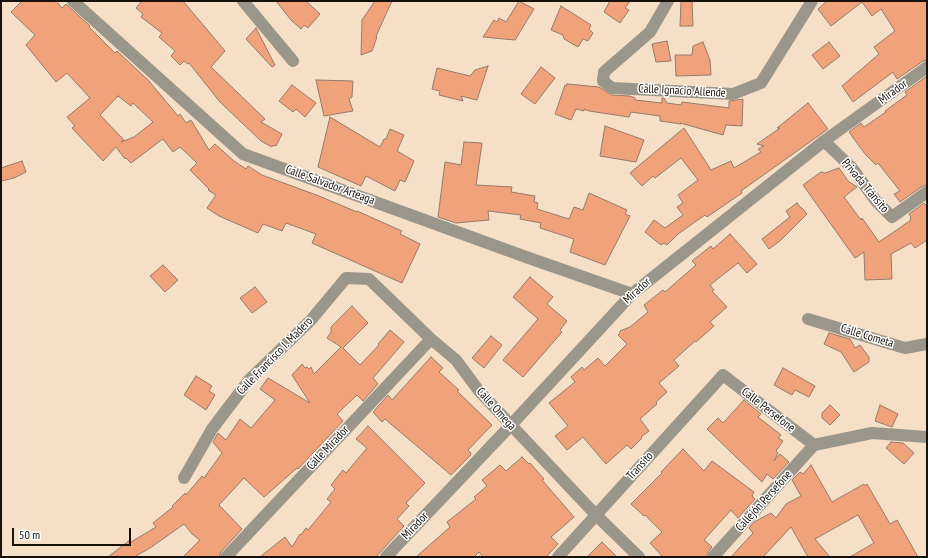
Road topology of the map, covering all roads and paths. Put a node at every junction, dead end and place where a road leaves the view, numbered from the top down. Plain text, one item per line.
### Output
1 (73, 1) edge
2 (243, 1) edge
3 (668, 1) edge
4 (812, 1) edge
5 (293, 61) dead end
6 (927, 67) edge
7 (824, 141) junction
8 (927, 192) edge
9 (346, 278) joint
10 (632, 294) junction
11 (808, 319) dead end
12 (431, 339) junction
13 (927, 344) edge
14 (723, 375) joint
15 (511, 425) junction
16 (927, 437) edge
17 (814, 445) junction
18 (184, 478) dead end
19 (596, 515) junction
20 (226, 557) edge
21 (386, 557) edge
22 (558, 557) edge
23 (639, 557) edge
24 (713, 557) edge

1 - 10 street, Calle Salvador Arteaga
2 - 5 street
3 - 4 street, Calle Ignacio Allende
6 - 7 street, Mirador
7 - 8 street, Privada Tránsito
7 - 10 street, Mirador
9 - 12 street, Calle Omega
9 - 18 street, Calle Francisco I. Madero
10 - 15 street, Mirador
11 - 13 street, Calle Cometa
12 - 15 street, Calle Omega
12 - 20 street, Calle Mirador
14 - 17 street, Calle Persefone
14 - 19 street, Transito
15 - 19 street, Calle Omega
15 - 21 street, Mirador
16 - 17 street
17 - 24 street, Callejón Persefone
19 - 22 street, Transito
19 - 23 street, Calle Omega

